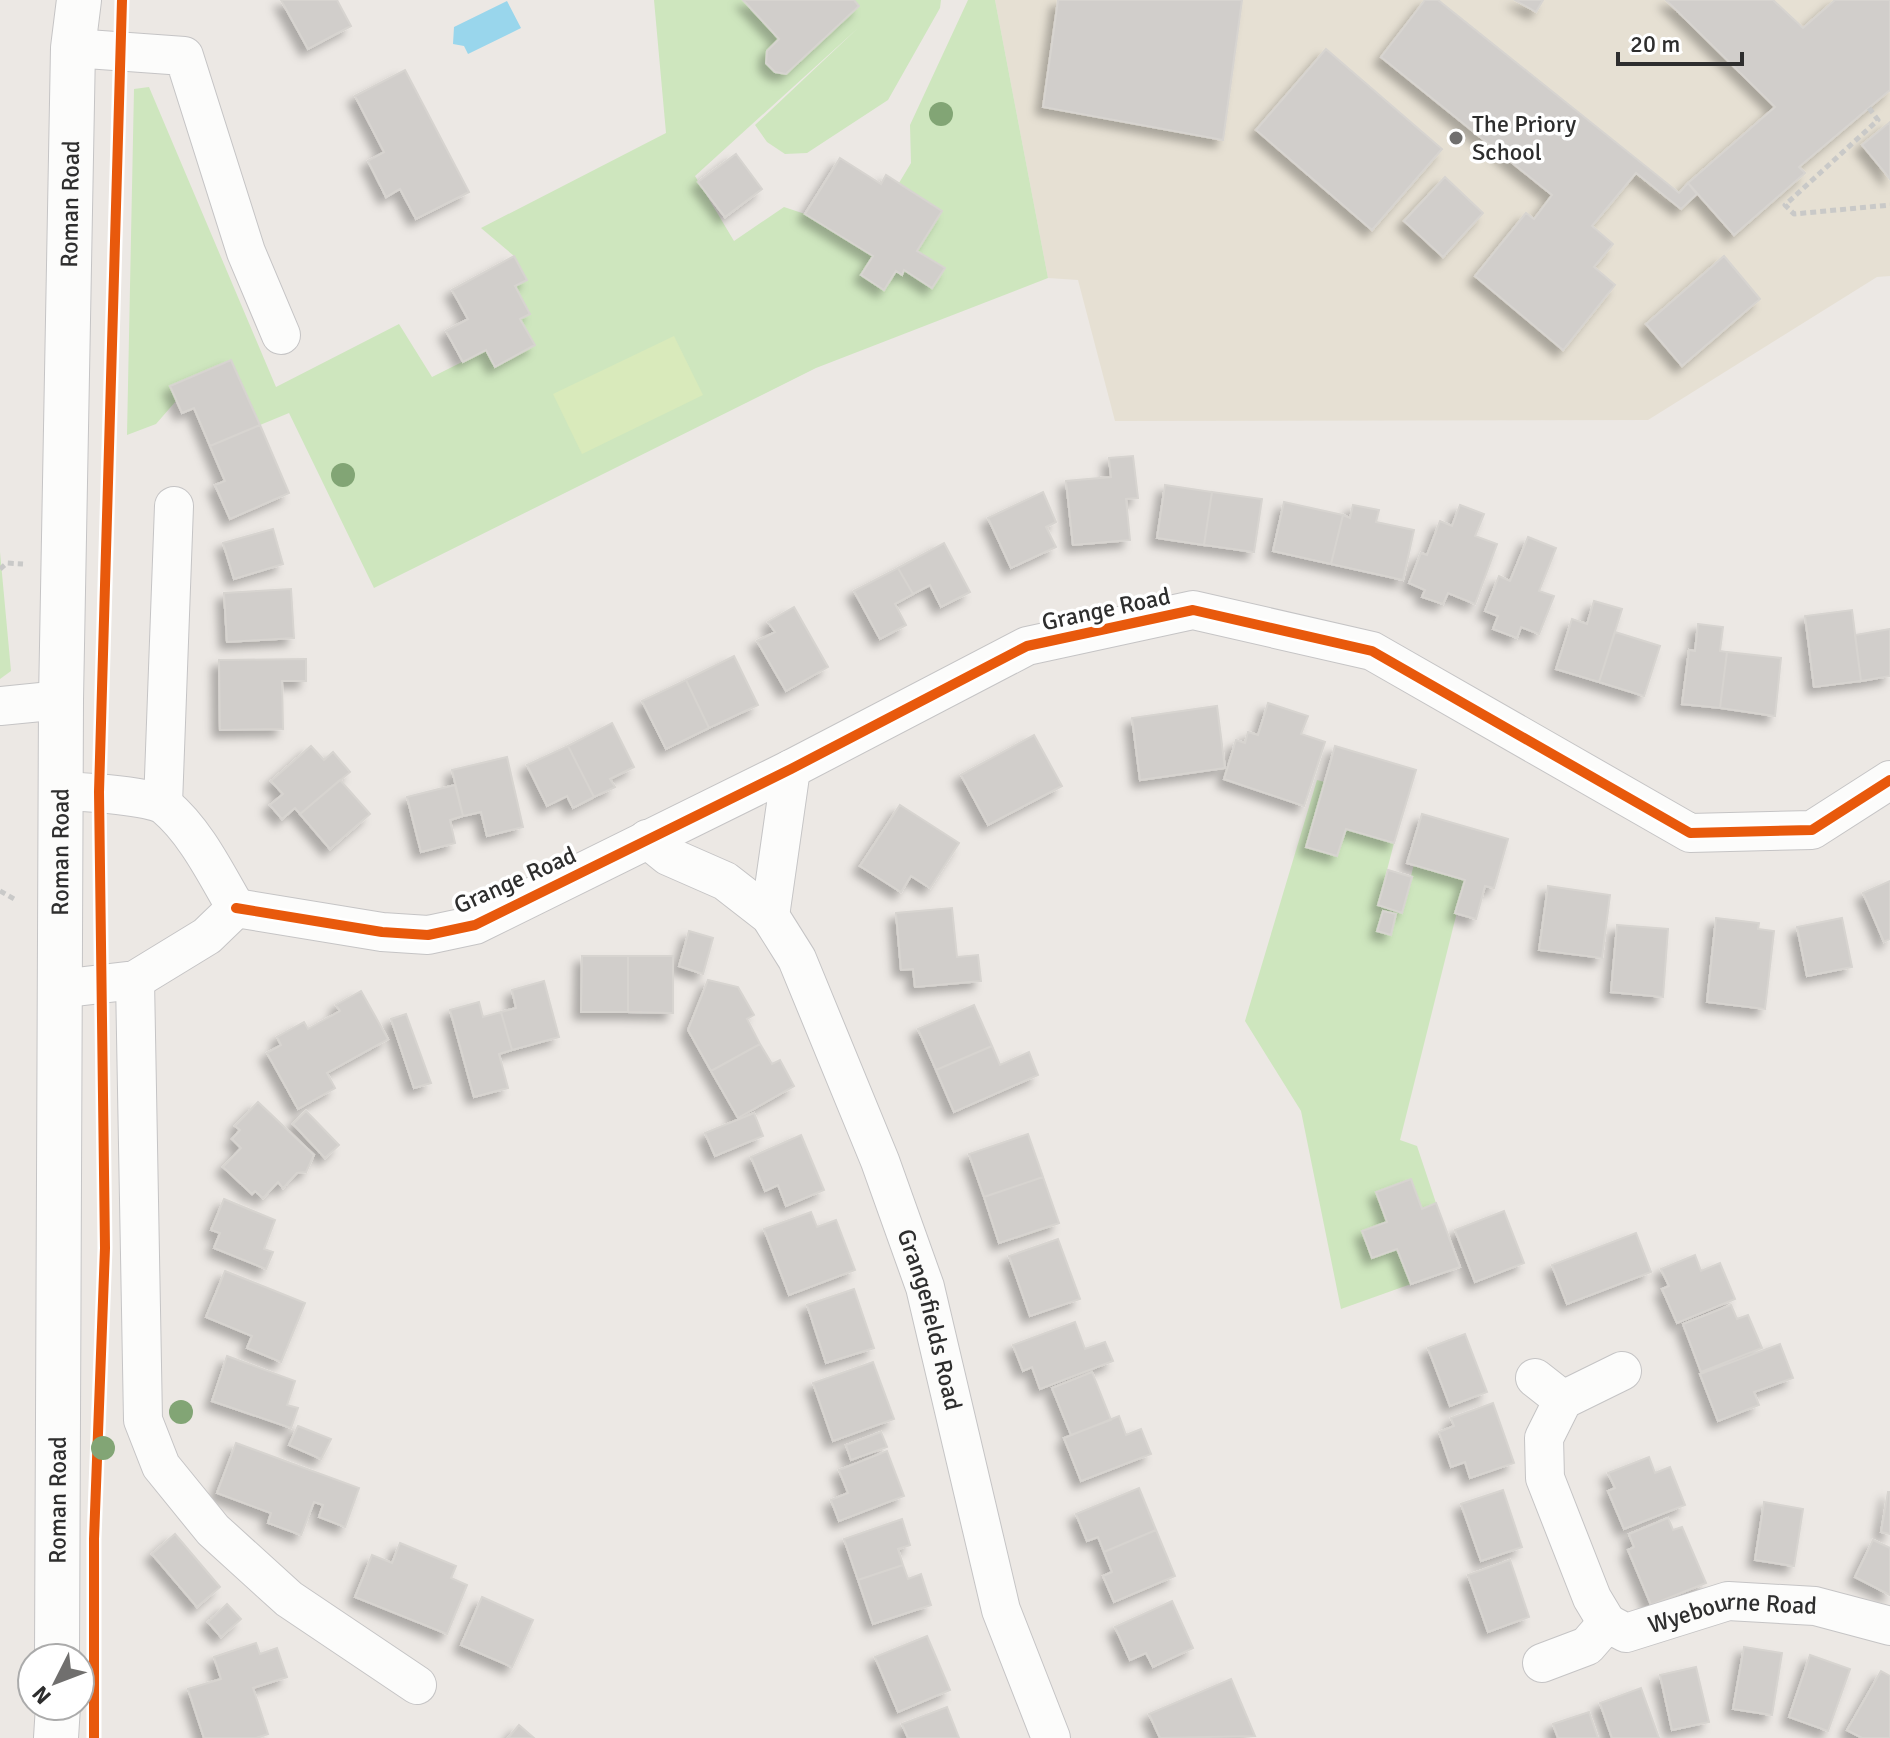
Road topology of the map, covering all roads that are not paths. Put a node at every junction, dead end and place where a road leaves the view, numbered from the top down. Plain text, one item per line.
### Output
1 (79, 0) edge
2 (73, 48) junction
3 (281, 335) dead end
4 (174, 506) dead end
5 (61, 700) junction
6 (0, 706) edge
7 (791, 769) junction
8 (1890, 780) edge
9 (61, 791) junction
10 (163, 804) junction
11 (647, 839) junction
12 (236, 908) junction
13 (770, 916) junction
14 (135, 980) junction
15 (59, 989) junction
16 (1622, 1371) dead end
17 (1607, 1623) junction
18 (1890, 1626) edge
19 (57, 1642) edge
20 (1542, 1663) dead end
21 (417, 1685) dead end
22 (1051, 1738) edge

1 - 2 main road, Roman Road
2 - 3 street
2 - 5 main road, Roman Road
4 - 10 street
5 - 6 street
5 - 9 main road, Roman Road
7 - 8 street, Grange Road
7 - 11 street, Grange Road
7 - 13 street
9 - 10 street
9 - 15 main road, Roman Road
10 - 12 street
11 - 12 street, Grange Road
11 - 13 street, Grangefields Road
12 - 14 street
13 - 22 street, Grangefields Road
14 - 15 street
14 - 21 street
15 - 19 main road, Roman Road
16 - 17 street
17 - 18 street, Wyebourne Road
17 - 20 street

